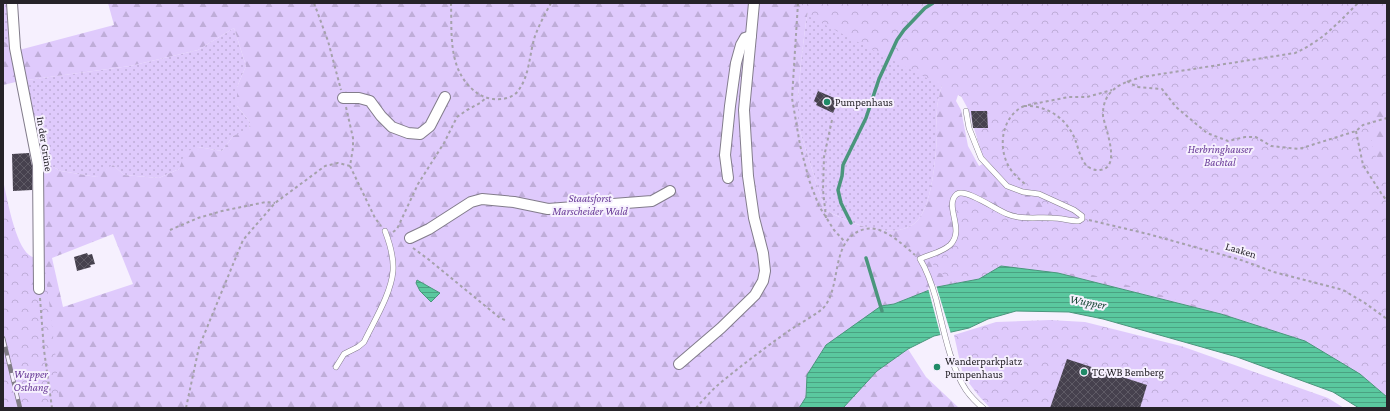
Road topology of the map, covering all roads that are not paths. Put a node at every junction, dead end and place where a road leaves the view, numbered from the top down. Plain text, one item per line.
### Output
1 (12, 3) edge
2 (754, 3) edge
3 (751, 36) junction
4 (445, 97) dead end
5 (343, 98) road end
6 (966, 110) dead end
7 (728, 178) dead end
8 (670, 191) dead end
9 (385, 231) road end
10 (411, 242) road end
11 (39, 289) road end
12 (679, 364) dead end
13 (336, 367) dead end
14 (983, 408) edge

1 - 11 street, In der Grüne
2 - 3 street
3 - 7 street
3 - 12 street
4 - 5 street
6 - 14 lane
8 - 10 street
9 - 13 lane

